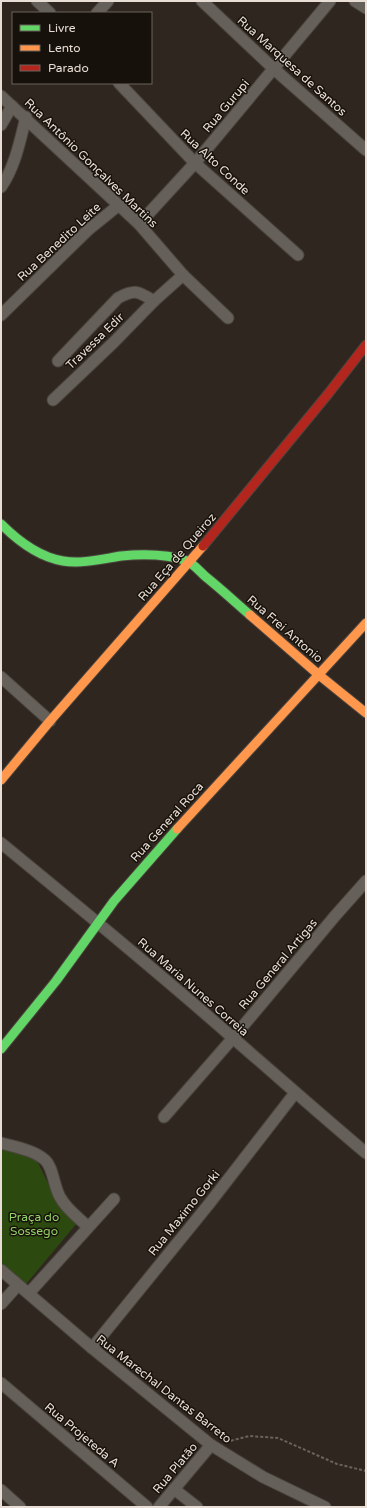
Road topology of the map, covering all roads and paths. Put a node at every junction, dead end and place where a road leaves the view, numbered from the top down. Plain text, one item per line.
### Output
1 (37, 1) edge
2 (108, 1) edge
3 (202, 1) edge
4 (330, 1) edge
5 (355, 1) edge
6 (366, 8) edge
7 (49, 12) edge
8 (98, 12) edge
9 (274, 69) junction
10 (120, 84) edge
11 (1, 96) edge
12 (12, 106) junction
13 (26, 117) junction
14 (1, 125) edge
15 (366, 150) edge
16 (195, 163) junction
17 (1, 187) edge
18 (119, 205) junction
19 (139, 224) junction
20 (298, 255) dead end
21 (182, 276) junction
22 (154, 301) junction
23 (1, 315) edge
24 (228, 318) dead end
25 (366, 345) edge
26 (58, 361) dead end
27 (53, 400) dead end
28 (1, 524) edge
29 (189, 562) junction
30 (366, 623) edge
31 (320, 675) junction
32 (1, 677) edge
33 (366, 713) edge
34 (50, 721) junction
35 (1, 780) edge
36 (1, 842) edge
37 (366, 882) edge
38 (98, 922) junction
39 (233, 1038) junction
40 (1, 1049) edge
41 (295, 1093) junction
42 (164, 1117) dead end
43 (1, 1143) edge
44 (366, 1153) edge
45 (114, 1199) dead end
46 (88, 1227) junction
47 (1, 1270) edge
48 (18, 1285) junction
49 (29, 1293) junction
50 (1, 1304) edge
51 (92, 1348) junction
52 (1, 1383) edge
53 (211, 1445) junction
54 (366, 1470) edge
55 (174, 1489) junction
56 (1, 1490) edge
57 (20, 1507) edge
58 (147, 1507) edge
59 (159, 1507) edge
60 (197, 1507) edge
61 (325, 1507) edge

1 - 7 street
2 - 8 street
3 - 9 street, Rua Marquesa de Santos
4 - 9 street, Rua Gurupi
5 - 6 street
9 - 15 street, Rua Marquesa de Santos
9 - 16 street, Rua Gurupi
10 - 16 street, Rua Alto Conde
11 - 12 street, Rua Antônio Gonçalves Martins
12 - 13 street, Rua Antônio Gonçalves Martins
12 - 14 street
13 - 17 street
13 - 18 street, Rua Antônio Gonçalves Martins
16 - 19 street, Rua Gurupi
16 - 20 street, Rua Alto Conde
18 - 19 street, Rua Antônio Gonçalves Martins
18 - 23 street, Rua Benedito Leite
19 - 21 street, Rua Antônio Gonçalves Martins
21 - 22 street, Travessa Edir
21 - 24 street, Rua Antônio Gonçalves Martins
22 - 26 street, Travessa Edir
22 - 27 street, Travessa Edir
25 - 29 street, Rua Eça de Queiroz
28 - 29 street
29 - 31 street, Rua Frei Antonio
29 - 34 street, Rua Eça de Queiroz
30 - 31 street, Rua General Roca
31 - 33 street, Rua Frei Antonio
31 - 38 street, Rua General Roca
32 - 34 street
34 - 35 street, Rua Eça de Queiroz
36 - 38 street, Rua Maria Nunes Correia
37 - 39 street, Rua General Artigas
38 - 39 street, Rua Maria Nunes Correia
38 - 40 street, Rua General Roca
39 - 41 street, Rua Maria Nunes Correia
39 - 42 street, Rua General Artigas
41 - 44 street, Rua Maria Nunes Correia
41 - 51 street, Rua Maximo Gorki
43 - 46 street
45 - 46 street
46 - 49 street
47 - 48 street, Rua Marechal Dantas Barreto
48 - 49 street, Rua Marechal Dantas Barreto
48 - 50 street
49 - 51 street, Rua Marechal Dantas Barreto
51 - 53 street, Rua Marechal Dantas Barreto
52 - 58 street, Rua Projeteda A
53 - 54 path
53 - 55 street, Rua Platão
53 - 61 street, Rua Marechal Dantas Barreto
55 - 59 street, Rua Platão
55 - 60 street
56 - 57 street

